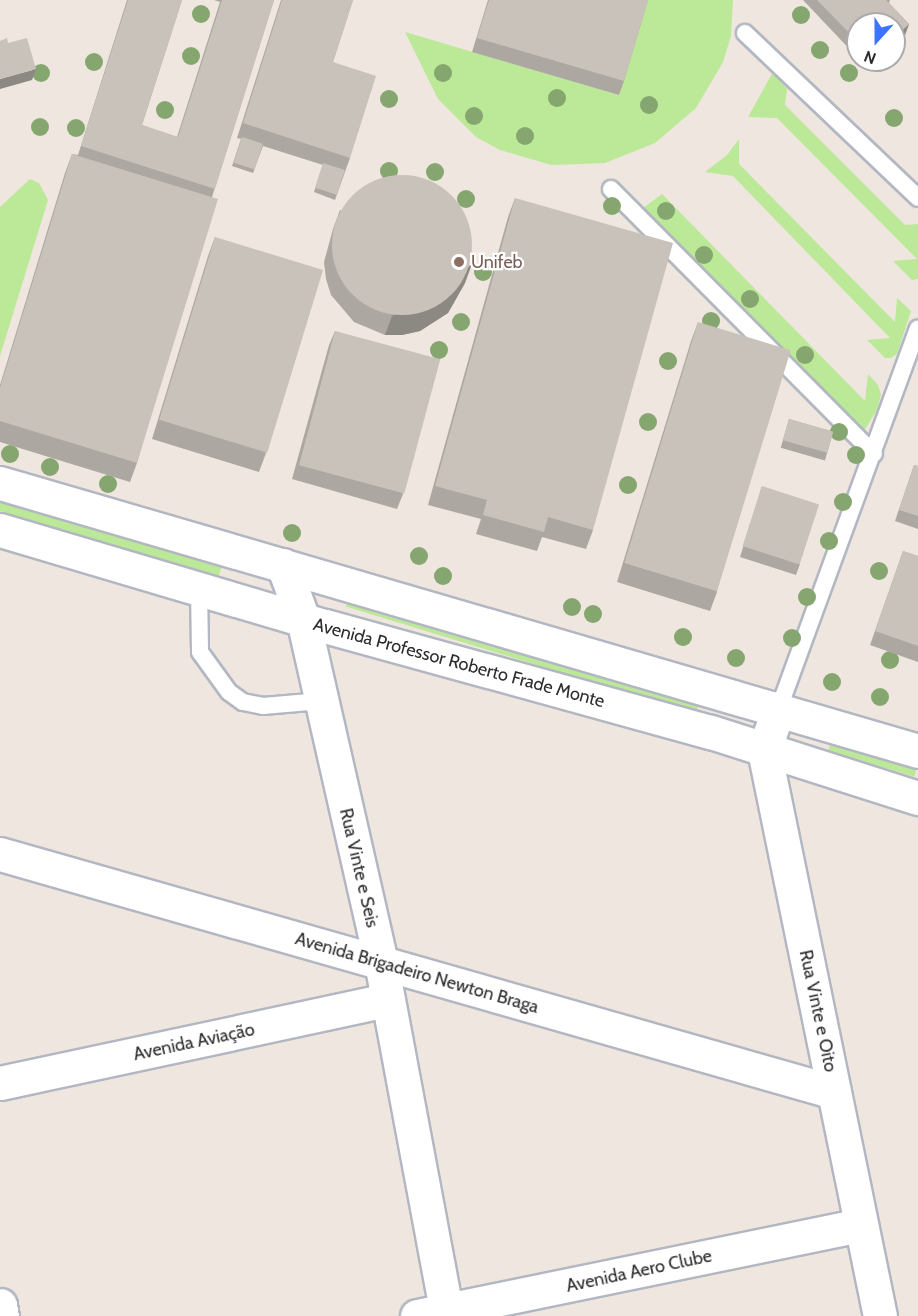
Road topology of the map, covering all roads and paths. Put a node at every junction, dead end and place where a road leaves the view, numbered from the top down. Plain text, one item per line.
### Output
1 (745, 33) dead end
2 (611, 189) dead end
3 (918, 198) edge
4 (918, 329) edge
5 (874, 454) junction
6 (0, 483) edge
7 (0, 530) edge
8 (283, 565) junction
9 (199, 588) junction
10 (303, 619) junction
11 (321, 701) junction
12 (779, 708) junction
13 (764, 750) junction
14 (918, 751) edge
15 (918, 798) edge
16 (0, 854) edge
17 (381, 962) junction
18 (387, 1000) junction
19 (0, 1083) edge
20 (834, 1092) junction
21 (861, 1225) junction
22 (0, 1305) edge
23 (436, 1314) edge
24 (2, 1316) edge
25 (880, 1316) edge

1 - 3 lane
2 - 5 lane
4 - 5 lane
5 - 12 lane
6 - 8 street
7 - 9 street, Avenida Professor Roberto Frade Monte
8 - 10 street, Rua Vinte e Seis
8 - 12 street
9 - 10 street, Avenida Professor Roberto Frade Monte
9 - 11 lane
10 - 11 street, Rua Vinte e Seis
10 - 13 street, Avenida Professor Roberto Frade Monte
11 - 17 street, Rua Vinte e Seis
12 - 13 street
12 - 14 street
13 - 15 street, Avenida Professor Roberto Frade Monte
13 - 20 street, Rua Vinte e Oito
16 - 17 street, Avenida Brigadeiro Newton Braga
17 - 18 street, Rua Vinte e Seis
17 - 20 street, Avenida Brigadeiro Newton Braga
18 - 19 street, Avenida Aviação
18 - 23 street, Rua Vinte e Seis
20 - 21 street, Rua Vinte e Oito
21 - 23 street, Avenida Aero Clube
21 - 25 street, Rua Vinte e Oito
22 - 24 street

